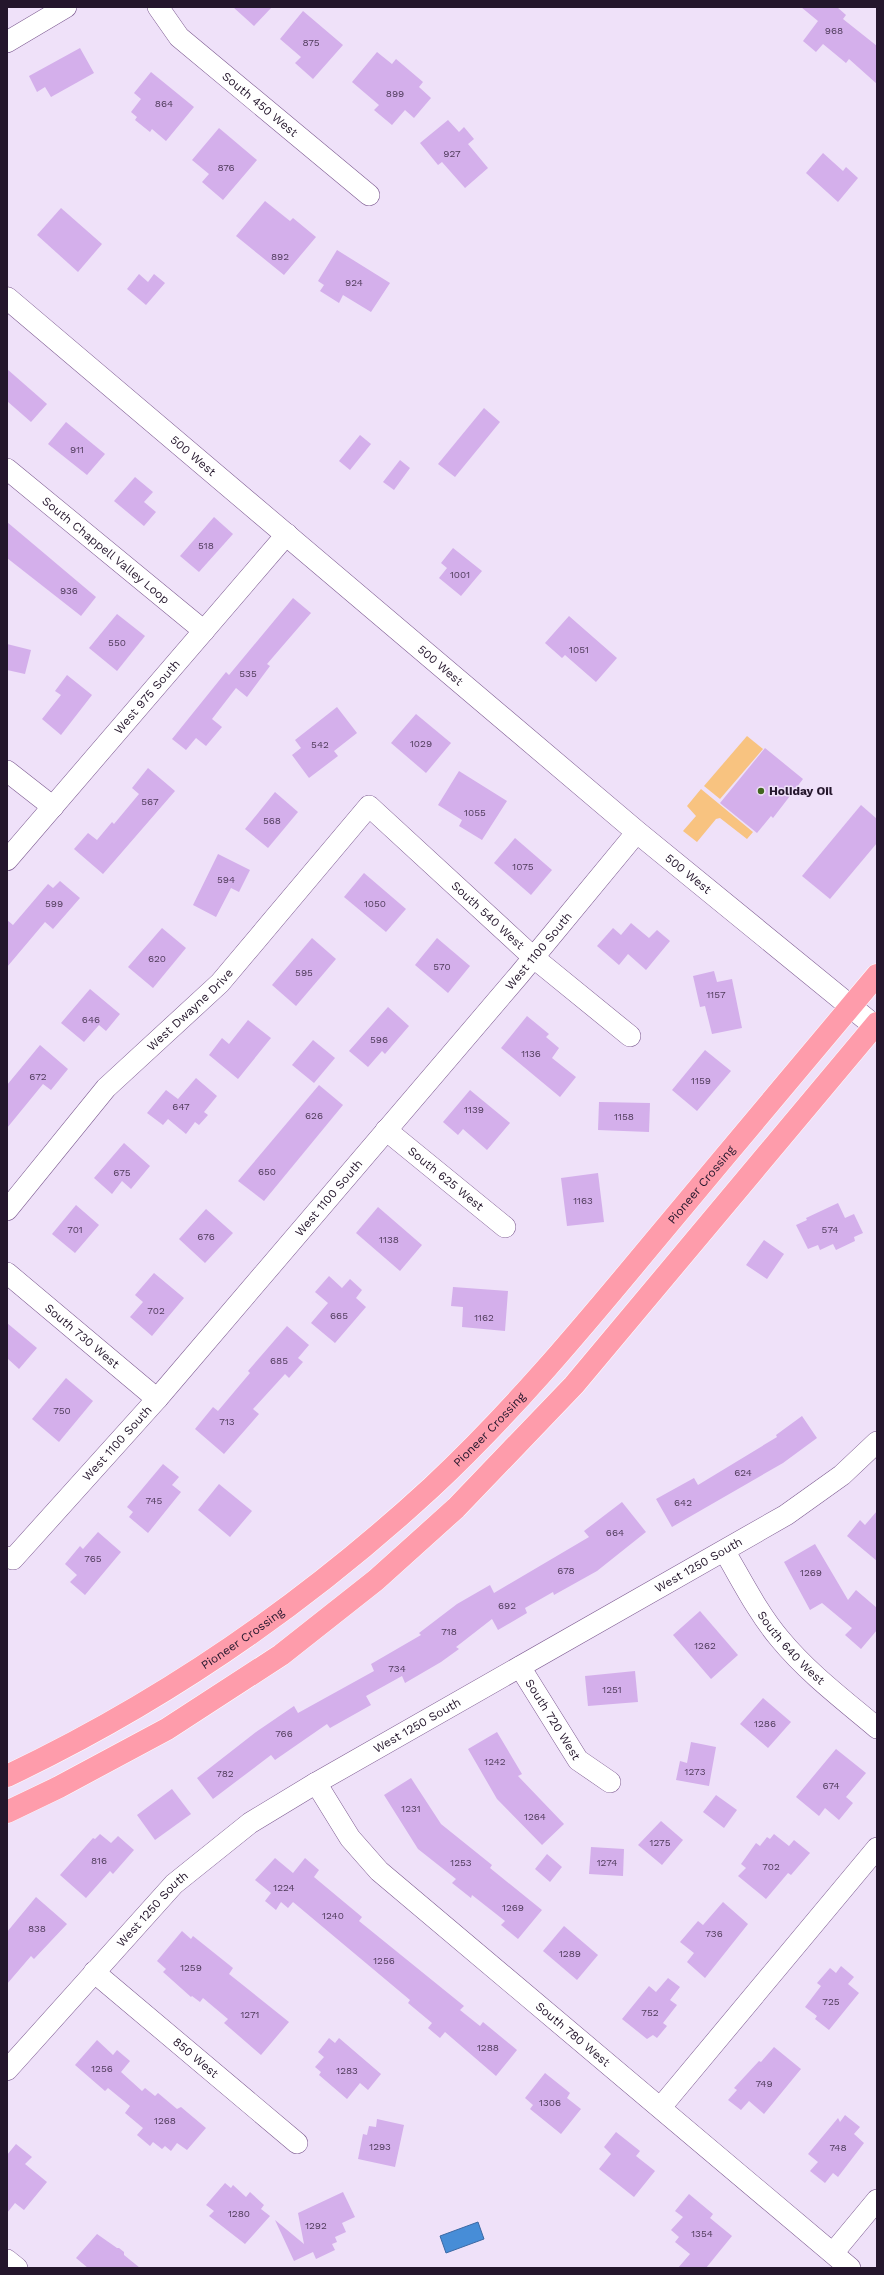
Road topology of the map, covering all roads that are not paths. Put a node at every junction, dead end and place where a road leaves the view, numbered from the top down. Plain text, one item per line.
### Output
1 (66, 7) edge
2 (158, 7) edge
3 (7, 42) edge
4 (369, 195) dead end
5 (7, 298) edge
6 (7, 469) edge
7 (287, 534) junction
8 (204, 631) junction
9 (7, 771) edge
10 (369, 806) joint
11 (53, 807) junction
12 (637, 832) junction
13 (7, 860) edge
14 (533, 958) junction
15 (877, 975) edge
16 (850, 1007) junction
17 (876, 1026) edge
18 (630, 1036) dead end
19 (386, 1130) junction
20 (7, 1210) edge
21 (505, 1227) dead end
22 (7, 1273) edge
23 (157, 1398) junction
24 (877, 1442) edge
25 (725, 1552) junction
26 (10, 1558) edge
27 (520, 1667) junction
28 (877, 1728) edge
29 (7, 1776) edge
30 (610, 1782) dead end
31 (316, 1783) junction
32 (7, 1812) edge
33 (877, 1848) edge
34 (94, 1972) junction
35 (7, 2070) edge
36 (661, 2107) junction
37 (297, 2143) dead end
38 (877, 2200) edge
39 (833, 2253) junction
40 (7, 2260) edge
41 (17, 2268) edge
42 (850, 2268) edge

1 - 3 street
2 - 4 street, South 450 West
5 - 7 street, 500 West
6 - 8 street, South Chappell Valley Loop
7 - 8 street, West 975 South
7 - 12 street, 500 West
8 - 11 street, West 975 South
9 - 11 street
10 - 14 street, South 540 West
10 - 20 street, West Dwayne Drive
11 - 13 street, West 975 South
12 - 14 street, West 1100 South
12 - 16 street, 500 West
14 - 18 street, South 540 West
14 - 19 street, West 1100 South
15 - 16 highway, Pioneer Crossing
16 - 17 street, 500 West
16 - 29 highway, Pioneer Crossing
17 - 32 highway
19 - 21 street, South 625 West
19 - 23 street, West 1100 South
22 - 23 street, South 730 West
23 - 26 street, West 1100 South
24 - 25 street, West 1250 South
25 - 27 street, West 1250 South
25 - 28 street, South 640 West
27 - 30 street, South 720 West
27 - 31 street, West 1250 South
31 - 34 street, West 1250 South
31 - 36 street, South 780 West
33 - 36 street
34 - 35 street, West 1250 South
34 - 37 street, 850 West
36 - 39 street, South 780 West
38 - 39 street
39 - 42 street, South 780 West
40 - 41 street

